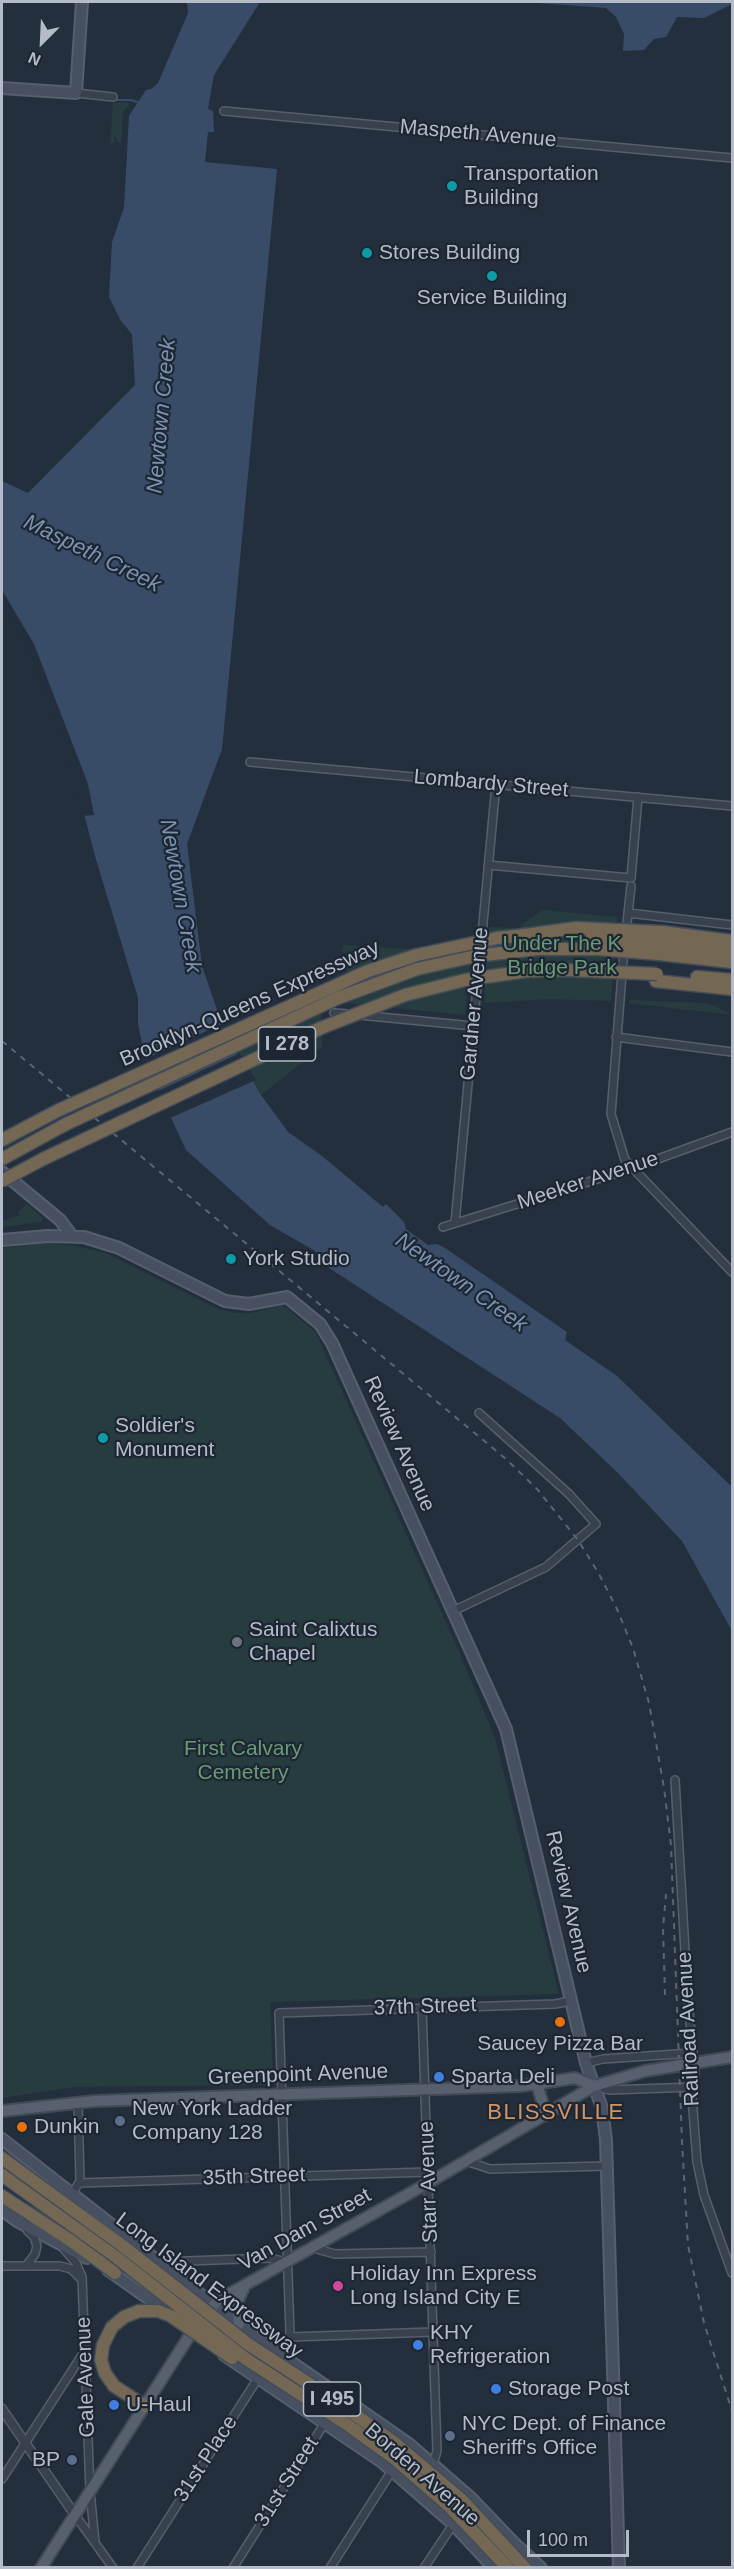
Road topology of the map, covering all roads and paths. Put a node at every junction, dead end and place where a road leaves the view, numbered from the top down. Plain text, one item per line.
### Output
1 (82, 2) edge
2 (2, 87) edge
3 (76, 93) junction
4 (113, 97) dead end
5 (224, 111) dead end
6 (732, 158) edge
7 (250, 762) dead end
8 (496, 784) junction
9 (638, 797) junction
10 (732, 806) edge
11 (488, 865) junction
12 (631, 882) junction
13 (628, 913) junction
14 (732, 925) edge
15 (732, 941) edge
16 (661, 943) junction
17 (449, 944) dead end
18 (480, 946) junction
19 (732, 952) edge
20 (732, 962) edge
21 (657, 977) junction
22 (732, 980) edge
23 (732, 989) edge
24 (334, 1013) dead end
25 (473, 1026) junction
26 (616, 1037) junction
27 (732, 1052) edge
28 (732, 1132) edge
29 (2, 1140) edge
30 (2, 1159) edge
31 (633, 1168) junction
32 (2, 1172) edge
33 (2, 1181) edge
34 (455, 1223) junction
35 (443, 1227) dead end
36 (72, 1236) junction
37 (2, 1240) edge
38 (732, 1272) edge
39 (479, 1413) dead end
40 (453, 1611) junction
41 (675, 1780) dead end
42 (571, 2001) junction
43 (422, 2007) junction
44 (692, 2053) junction
45 (732, 2057) edge
46 (586, 2063) junction
47 (537, 2084) junction
48 (594, 2086) junction
49 (694, 2087) junction
50 (425, 2090) junction
51 (281, 2094) junction
52 (78, 2103) junction
53 (2, 2111) edge
54 (546, 2115) junction
55 (2, 2139) edge
56 (2, 2150) edge
57 (2, 2158) edge
58 (466, 2161) junction
59 (606, 2166) junction
60 (2, 2175) edge
61 (284, 2176) junction
62 (428, 2178) junction
63 (80, 2183) junction
64 (39, 2184) junction
65 (72, 2194) junction
66 (2, 2196) edge
67 (2, 2210) edge
68 (17, 2221) junction
69 (37, 2231) junction
70 (313, 2248) junction
71 (120, 2252) junction
72 (431, 2252) junction
73 (160, 2262) junction
74 (288, 2262) junction
75 (2, 2266) edge
76 (26, 2266) junction
77 (115, 2273) junction
78 (732, 2273) edge
79 (82, 2282) junction
80 (245, 2285) junction
81 (213, 2304) junction
82 (239, 2324) junction
83 (192, 2331) junction
84 (434, 2332) junction
85 (291, 2337) junction
86 (86, 2349) junction
87 (275, 2351) junction
88 (291, 2362) junction
89 (258, 2379) junction
90 (342, 2396) junction
91 (310, 2400) junction
92 (144, 2406) junction
93 (2, 2409) edge
94 (325, 2422) junction
95 (24, 2443) junction
96 (409, 2444) junction
97 (433, 2464) junction
98 (392, 2470) junction
99 (2, 2479) edge
100 (90, 2491) junction
101 (471, 2498) junction
102 (75, 2515) junction
103 (453, 2524) junction
104 (95, 2542) junction
105 (534, 2566) edge
106 (41, 2568) edge
107 (113, 2568) edge
108 (137, 2568) edge
109 (232, 2568) edge
110 (330, 2568) edge
111 (424, 2568) edge
112 (494, 2568) edge
113 (508, 2568) edge
114 (619, 2568) edge

1 - 3 main road
2 - 3 main road
3 - 4 street
5 - 6 street, Maspeth Avenue
7 - 8 street, Lombardy Street
8 - 9 street, Lombardy Street
8 - 11 street, Gardner Avenue
9 - 10 street, Lombardy Street
9 - 12 street
11 - 12 street
11 - 18 street, Gardner Avenue
12 - 13 street
13 - 14 street
13 - 26 street
15 - 16 highway
16 - 19 highway, I 278
16 - 20 highway, Brooklyn-Queens Expressway / I 278
16 - 29 highway, Brooklyn-Queens Expressway / I 278, bridge
16 - 30 highway, Brooklyn-Queens Expressway / I 278, bridge
17 - 18 street
18 - 25 street, Gardner Avenue
21 - 22 highway, I 278
21 - 23 highway
21 - 33 highway, I 278, bridge
24 - 25 street
25 - 34 street, Gardner Avenue
26 - 27 street
26 - 31 street
28 - 31 street, Meeker Avenue
31 - 34 street, Meeker Avenue
31 - 38 street
32 - 36 main road
34 - 35 street, Meeker Avenue
36 - 37 main road
36 - 40 main road, Review Avenue
39 - 40 street
40 - 42 main road, Review Avenue
41 - 44 street, Railroad Avenue
42 - 43 street, 37th Street
42 - 46 main road, Review Avenue
43 - 50 street, Starr Avenue
43 - 51 street, 37th Street
44 - 46 street
44 - 49 street, Railroad Avenue
45 - 48 main road, Greenpoint Avenue, bridge
46 - 48 main road, Review Avenue
47 - 48 main road, Greenpoint Avenue
47 - 50 main road, Greenpoint Avenue
47 - 54 main road
48 - 49 street, Greenpoint Avenue
48 - 54 main road, Van Dam Street
48 - 59 main road, Review Avenue
49 - 78 street, Railroad Avenue
50 - 51 main road, Greenpoint Avenue
50 - 62 street, Starr Avenue
51 - 52 main road, Greenpoint Avenue
51 - 61 street
52 - 53 main road, Greenpoint Avenue
52 - 63 street
54 - 58 main road, Van Dam Street
55 - 65 main road, Borden Avenue
56 - 64 highway
57 - 64 highway, Long Island Expressway / I 495
58 - 59 street
58 - 62 main road, Van Dam Street
59 - 114 main road, Review Avenue
60 - 71 highway, Long Island Expressway / I 495
61 - 62 street, 35th Street
61 - 63 street, 35th Street
61 - 74 street
62 - 70 main road, Van Dam Street
62 - 72 street, Starr Avenue
63 - 65 street
64 - 71 highway, Long Island Expressway / I 495
65 - 73 main road, Borden Avenue
66 - 77 highway
67 - 68 main road
68 - 69 main road
68 - 76 street
69 - 77 main road, Borden Avenue
69 - 79 street, Gale Avenue
70 - 72 street
70 - 74 main road, Van Dam Street
71 - 91 highway, Long Island Expressway / I 495, bridge
71 - 105 highway, Long Island Expressway / I 495, bridge
72 - 84 street, Starr Avenue
73 - 74 street
73 - 81 main road, Borden Avenue
74 - 80 main road, Van Dam Street
74 - 85 street
75 - 76 street
76 - 79 street
77 - 83 main road, Borden Avenue
79 - 86 street, Gale Avenue
80 - 81 main road, Van Dam Street
80 - 82 main road
81 - 82 main road, Borden Avenue
81 - 83 main road, Van Dam Street
82 - 87 main road, Borden Avenue
83 - 89 main road, Borden Avenue
83 - 92 main road, Van Dam Street
84 - 85 street
84 - 97 street, Starr Avenue
85 - 88 street
86 - 95 street
86 - 100 street, Gale Avenue
87 - 88 main road, Borden Avenue
87 - 89 street, 31st Place
88 - 90 main road, Borden Avenue
89 - 94 main road, Borden Avenue
89 - 108 street, 31st Place
90 - 94 street, 31st Street
90 - 96 main road, Borden Avenue
91 - 92 highway, bridge
91 - 113 highway, Long Island Expressway / I 495, bridge
92 - 100 main road, Van Dam Street
93 - 95 street
94 - 98 main road, Borden Avenue
94 - 109 street, 31st Street
95 - 99 street
95 - 102 street
96 - 97 main road, Borden Avenue
96 - 98 street
97 - 101 main road, Borden Avenue
98 - 103 main road, Borden Avenue
98 - 110 street
100 - 102 main road, Van Dam Street
100 - 104 street, Gale Avenue
101 - 103 street
101 - 105 main road, Borden Avenue
102 - 104 street
102 - 106 main road, Van Dam Street
103 - 111 street
103 - 112 main road, Borden Avenue
104 - 107 street

